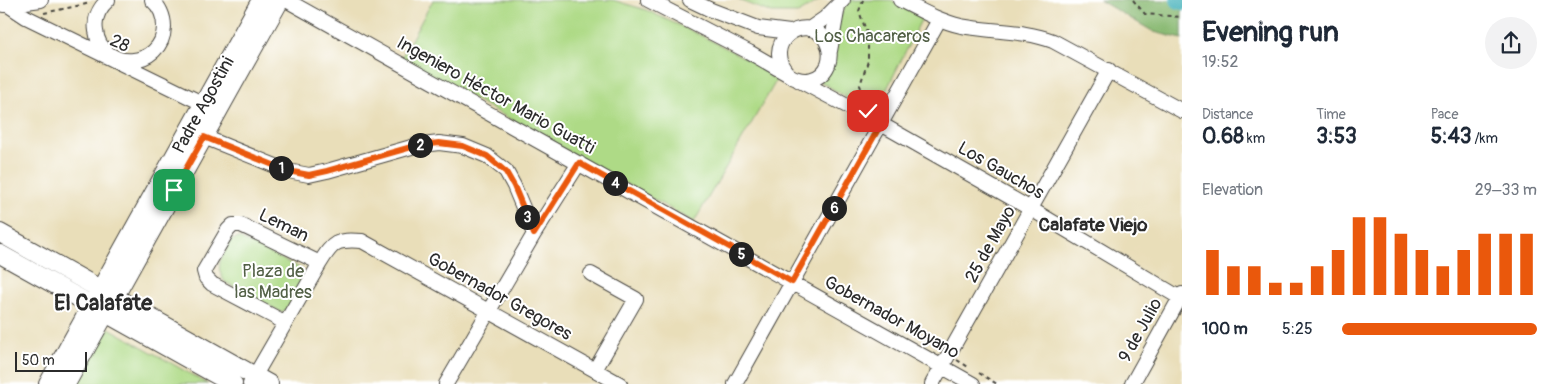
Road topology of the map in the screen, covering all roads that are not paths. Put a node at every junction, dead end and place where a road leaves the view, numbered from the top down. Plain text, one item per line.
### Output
1 (41, 0) edge
2 (108, 0) edge
3 (152, 0) edge
4 (261, 0) edge
5 (280, 0) edge
6 (286, 0) edge
7 (648, 0) edge
8 (690, 0) edge
9 (900, 0) edge
10 (840, 3) edge
11 (4, 5) edge
12 (939, 20) junction
13 (809, 29) junction
14 (790, 32) junction
15 (830, 51) junction
16 (1109, 70) junction
17 (793, 78) junction
18 (211, 108) junction
19 (1182, 111) edge
20 (881, 124) junction
21 (204, 137) junction
22 (579, 163) junction
23 (1031, 209) junction
24 (0, 233) edge
25 (534, 234) junction
26 (362, 241) joint
27 (0, 254) edge
28 (320, 263) junction
29 (591, 274) dead end
30 (792, 282) junction
31 (108, 294) junction
32 (1181, 297) edge
33 (99, 309) junction
34 (490, 311) junction
35 (284, 322) junction
36 (942, 366) junction
37 (596, 370) junction
38 (258, 381) edge
39 (48, 384) edge
40 (66, 384) edge
41 (233, 384) edge
42 (446, 384) edge
43 (620, 384) edge
44 (735, 384) edge
45 (932, 384) edge
46 (973, 384) edge
47 (1132, 384) edge

1 - 11 street
2 - 3 street
4 - 18 main road, Padre Agostini
5 - 18 main road, Padre Agostini
6 - 22 street, Ingeniero Héctor Mario Guatti
7 - 17 street
8 - 14 street
9 - 12 street
10 - 13 street
10 - 15 street
11 - 18 street, 28
12 - 16 street
12 - 20 street
13 - 14 street
13 - 15 street
14 - 17 street
15 - 17 street
16 - 19 street
16 - 23 street, 25 de Mayo
17 - 20 street, Los Gauchos
18 - 21 main road, Padre Agostini
18 - 31 main road, Padre Agostini
20 - 23 street, Los Gauchos
20 - 30 street
21 - 25 street
21 - 31 main road, Padre Agostini
22 - 25 street
22 - 30 street, Ingeniero Héctor Mario Guatti
23 - 32 street, Los Gauchos
23 - 36 street, 25 de Mayo
24 - 31 main road
25 - 34 street
26 - 28 street, Leman
26 - 34 street, Gobernador Gregores
27 - 33 main road
28 - 35 street, Leman
28 - 35 street, Leman
29 - 37 street
30 - 36 street, Gobernador Moyano
30 - 44 street
31 - 33 main road
31 - 38 main road
32 - 47 street, 9 de Julio
33 - 39 main road
33 - 40 main road
33 - 41 main road
34 - 37 street, Gobernador Gregores
34 - 42 street
35 - 38 street, Leman
36 - 45 street, 25 de Mayo
36 - 46 street, Gobernador Moyano
37 - 43 street, Gobernador Gregores

